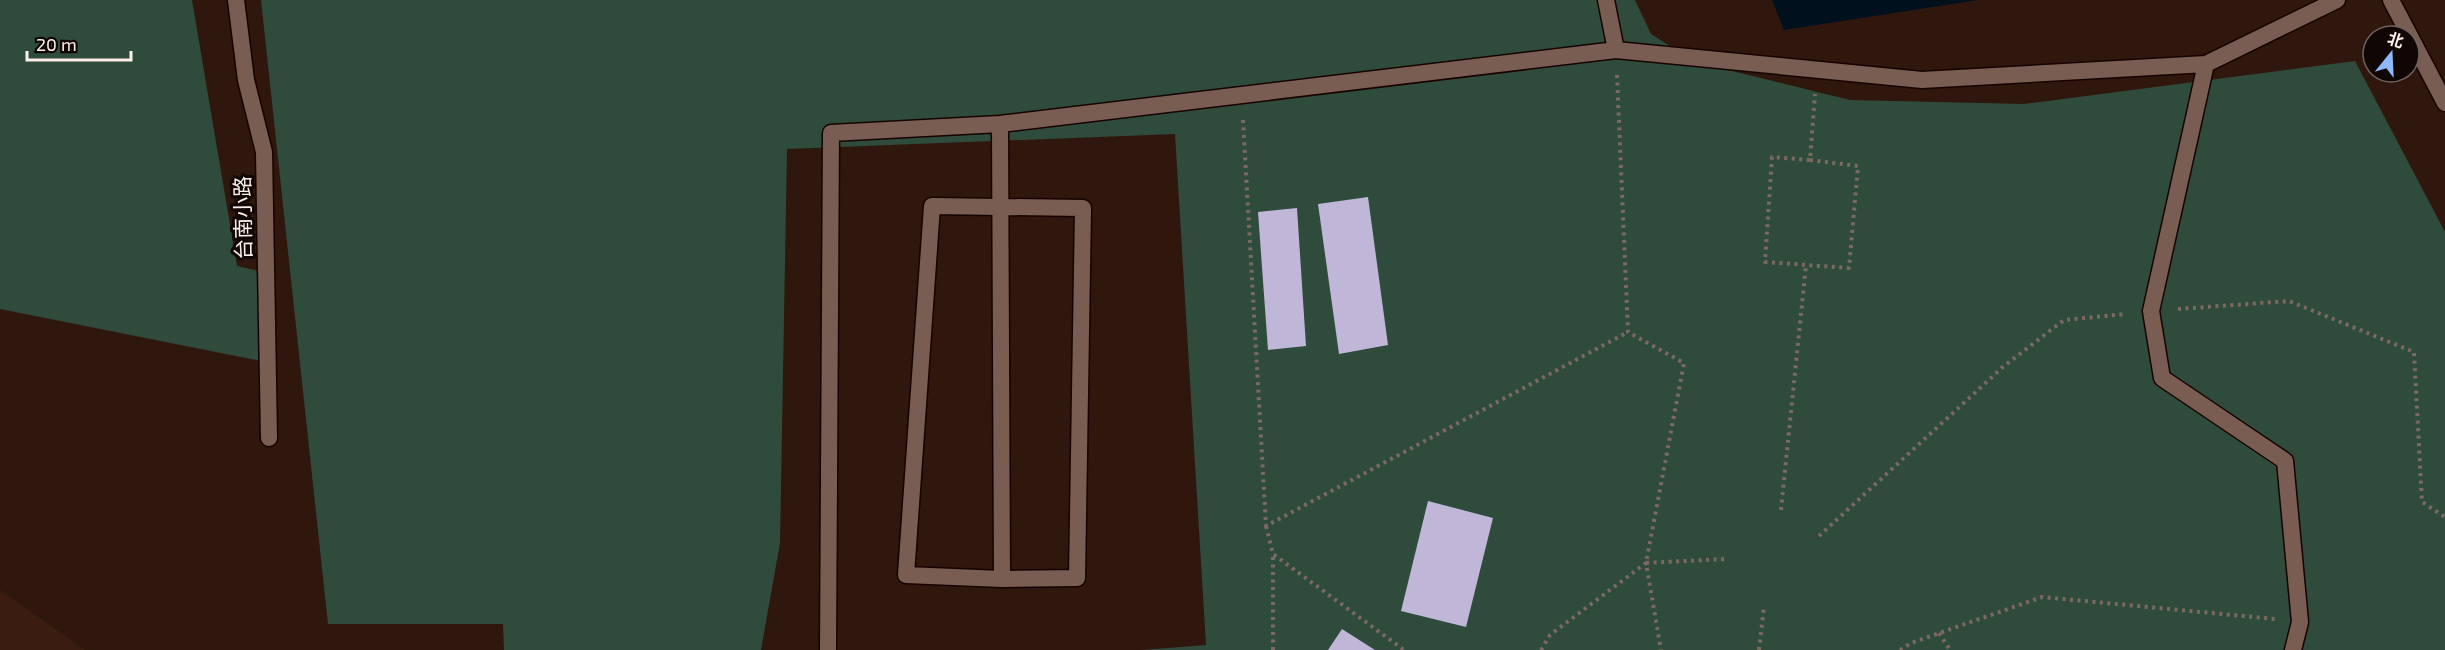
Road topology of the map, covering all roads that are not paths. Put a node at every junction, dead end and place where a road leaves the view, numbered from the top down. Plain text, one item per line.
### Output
1 (236, 0) edge
2 (1605, 0) edge
3 (2337, 0) edge
4 (2391, 0) edge
5 (1616, 50) junction
6 (2206, 64) junction
7 (2445, 103) edge
8 (1000, 124) junction
9 (1000, 208) junction
10 (269, 438) dead end
11 (1002, 579) junction
12 (828, 650) edge
13 (2293, 650) edge

1 - 10 street, 台南小路
2 - 5 street
3 - 6 street
4 - 7 street
5 - 6 street
5 - 8 street
6 - 13 street
8 - 9 street
8 - 12 street
9 - 11 street
9 - 11 street
9 - 11 street

